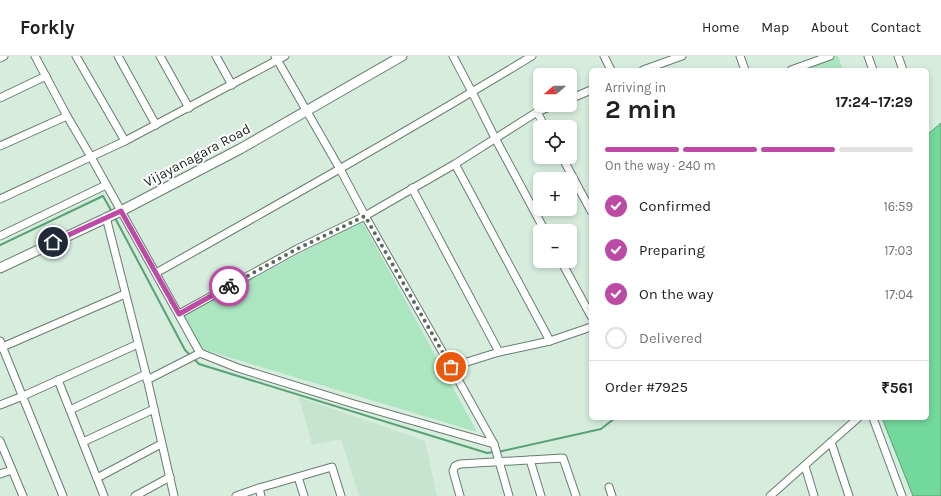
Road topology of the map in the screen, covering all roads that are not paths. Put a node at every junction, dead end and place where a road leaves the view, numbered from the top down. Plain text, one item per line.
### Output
1 (4, 56) edge
2 (35, 56) edge
3 (76, 56) edge
4 (118, 56) edge
5 (160, 56) edge
6 (216, 56) edge
7 (285, 56) edge
8 (402, 56) edge
9 (453, 56) edge
10 (532, 56) edge
11 (604, 56) edge
12 (682, 56) edge
13 (740, 56) edge
14 (830, 56) edge
15 (868, 56) edge
16 (898, 56) edge
17 (0, 58) edge
18 (276, 58) edge
19 (609, 68) edge
20 (649, 68) edge
21 (744, 68) edge
22 (797, 68) edge
23 (871, 68) edge
24 (902, 68) edge
25 (46, 76) junction
26 (232, 85) junction
27 (589, 91) edge
28 (472, 92) junction
29 (577, 96) edge
30 (0, 98) edge
31 (189, 108) junction
32 (306, 111) junction
33 (537, 112) joint
34 (68, 116) junction
35 (541, 120) edge
36 (156, 125) junction
37 (495, 138) junction
38 (125, 142) junction
39 (0, 146) edge
40 (91, 157) junction
41 (455, 164) junction
42 (566, 164) edge
43 (340, 169) junction
44 (106, 185) junction
45 (412, 188) junction
46 (0, 199) edge
47 (589, 207) edge
48 (121, 211) junction
49 (365, 216) junction
50 (106, 217) junction
51 (541, 224) edge
52 (0, 236) edge
53 (0, 268) edge
54 (565, 268) edge
55 (156, 273) junction
56 (125, 294) junction
57 (589, 312) edge
58 (179, 314) junction
59 (589, 328) edge
60 (550, 342) junction
61 (138, 344) junction
62 (1, 345) edge
63 (499, 352) junction
64 (200, 353) junction
65 (451, 367) junction
66 (146, 377) junction
67 (58, 380) junction
68 (22, 396) junction
69 (0, 405) edge
70 (154, 409) junction
71 (70, 410) junction
72 (856, 420) edge
73 (874, 420) edge
74 (83, 442) junction
75 (831, 442) junction
76 (0, 443) edge
77 (161, 444) junction
78 (494, 446) junction
79 (498, 460) junction
80 (530, 460) junction
81 (805, 466) junction
82 (12, 470) junction
83 (0, 474) edge
84 (170, 477) junction
85 (298, 477) junction
86 (97, 478) junction
87 (609, 487) dead end
88 (259, 488) junction
89 (774, 495) edge
90 (23, 496) edge
91 (63, 496) edge
92 (104, 496) edge
93 (135, 496) edge
94 (174, 496) edge
95 (236, 496) edge
96 (261, 496) edge
97 (304, 496) edge
98 (341, 496) edge
99 (460, 496) edge
100 (508, 496) edge
101 (541, 496) edge
102 (576, 496) edge
103 (612, 496) edge
104 (814, 496) edge
105 (849, 496) edge
106 (902, 496) edge

1 - 17 street
2 - 25 street
3 - 38 street
4 - 36 street
5 - 31 street
6 - 26 street
7 - 18 street
8 - 32 street, Vijayanagara Road
9 - 28 street
10 - 28 street
11 - 19 street
12 - 20 street
13 - 21 street
14 - 22 street
15 - 23 street
16 - 24 street
18 - 26 street
18 - 32 street
25 - 30 street
25 - 34 street
26 - 31 street
27 - 29 street
28 - 37 street
28 - 43 street
31 - 36 street
32 - 43 street
32 - 48 street, Vijayanagara Road
33 - 35 street
33 - 37 street
34 - 39 street
34 - 40 street
36 - 38 street
37 - 41 street
37 - 51 street
38 - 40 street
40 - 44 street
40 - 46 street
41 - 45 street
41 - 60 street
42 - 47 street
43 - 49 street
43 - 55 street
44 - 48 street
44 - 52 street
45 - 49 street
45 - 63 street
48 - 50 street, Vijayanagara Road
48 - 55 street
49 - 58 street
49 - 65 street
50 - 53 street, Vijayanagara Road
50 - 56 street
54 - 57 street
55 - 58 street
56 - 61 street
56 - 62 street
58 - 64 street
59 - 60 street
60 - 63 street
61 - 66 street
61 - 67 street
62 - 68 street
63 - 65 street
64 - 66 street
64 - 78 street
65 - 78 street
66 - 70 street
66 - 71 street
67 - 68 street
67 - 71 street
68 - 69 street
68 - 91 street
70 - 74 street
70 - 77 street
71 - 74 street
72 - 75 street
73 - 106 street
74 - 86 street
75 - 81 street
75 - 105 street
76 - 82 street
77 - 84 street
77 - 86 street
78 - 79 street
79 - 80 street
79 - 99 street
79 - 100 street
80 - 101 street
80 - 102 street
81 - 89 street
81 - 104 street
82 - 83 street
82 - 90 street
84 - 93 street
84 - 94 street
85 - 88 street
85 - 97 street
85 - 98 street
86 - 92 street
87 - 103 street
88 - 95 street
88 - 96 street

